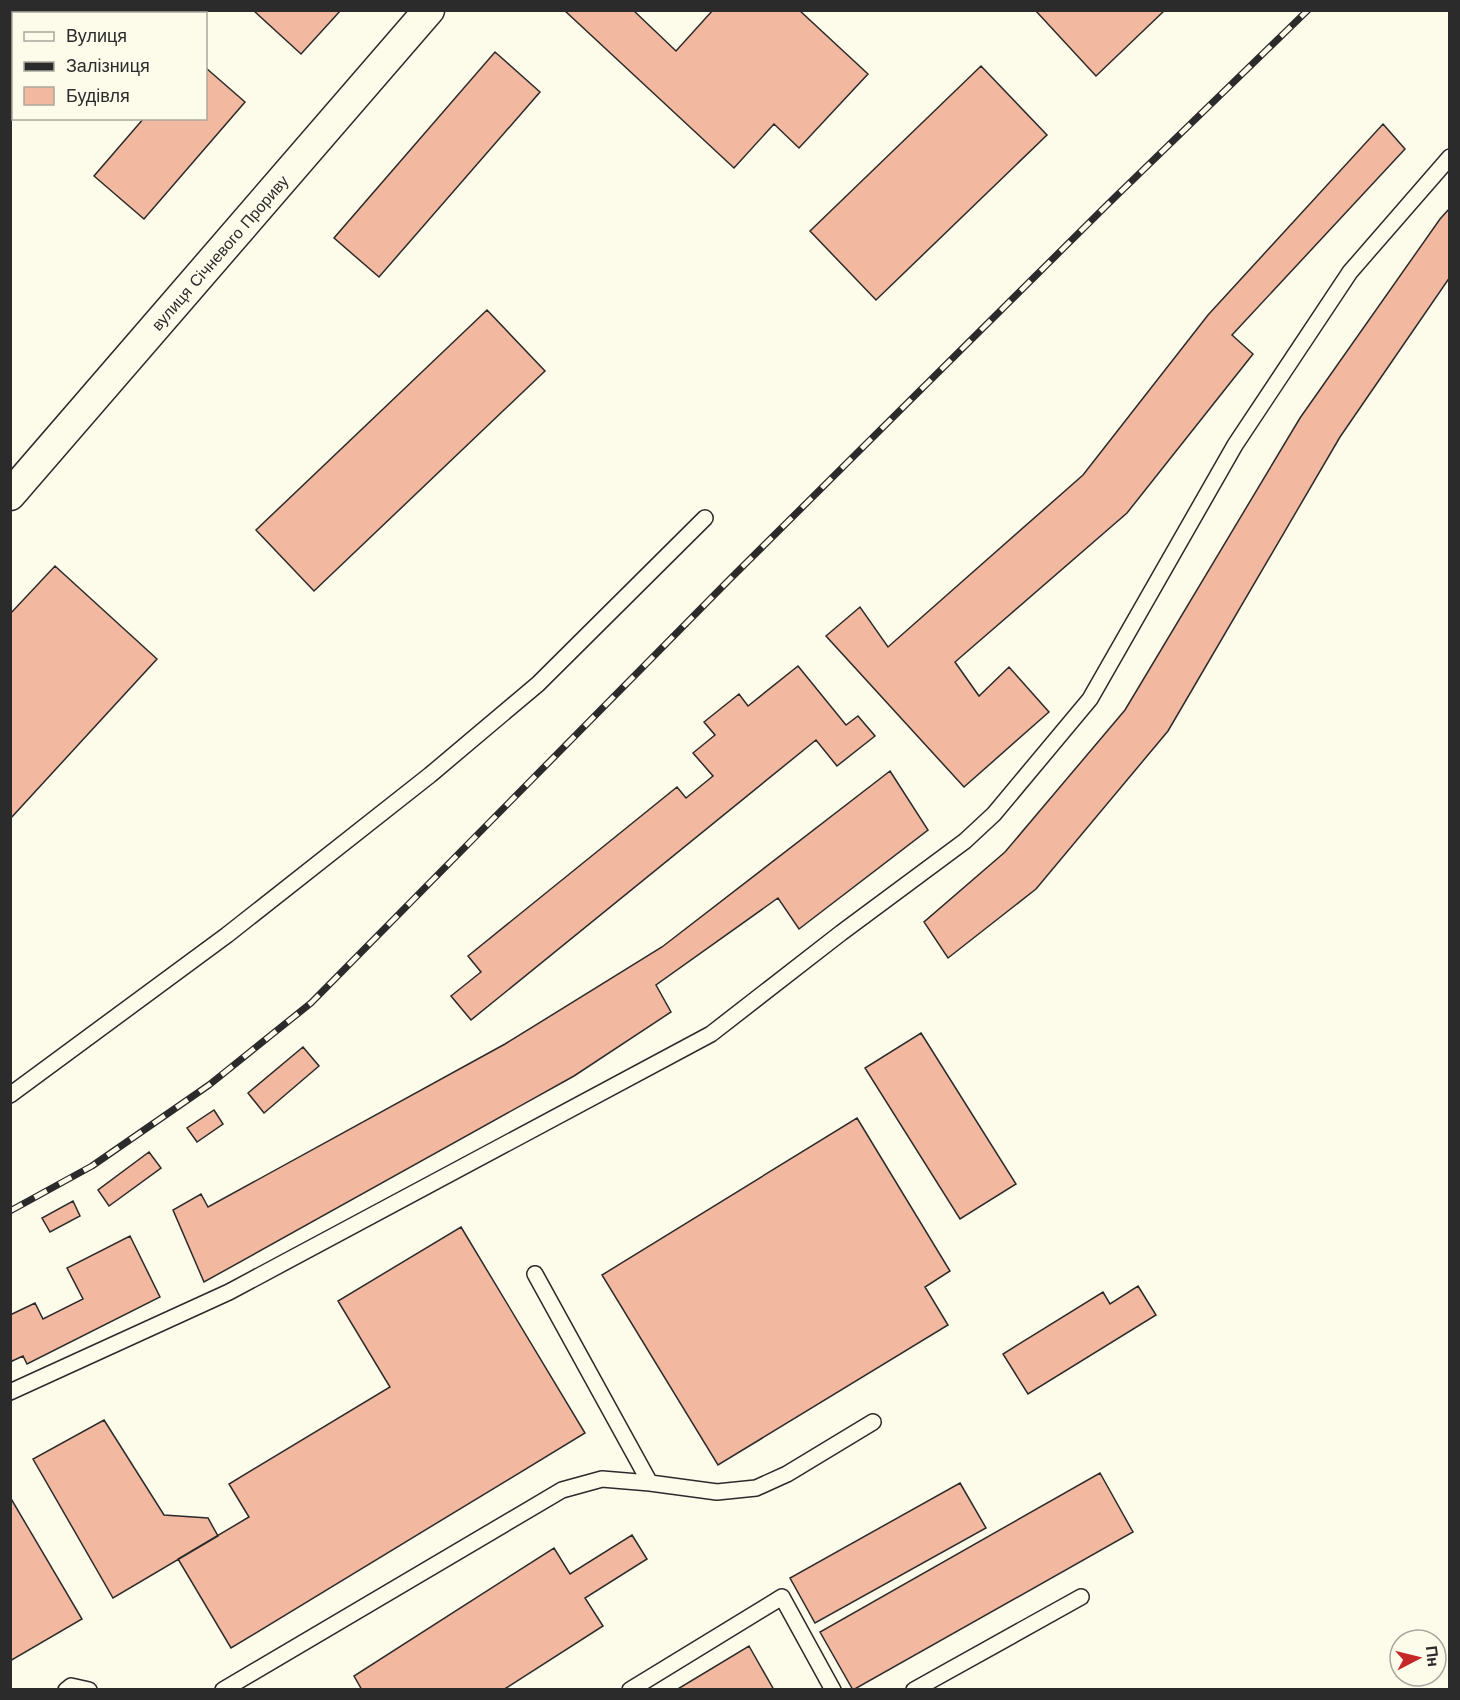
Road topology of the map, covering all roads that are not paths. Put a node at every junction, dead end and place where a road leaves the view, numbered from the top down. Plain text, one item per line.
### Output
1 (429, 10) edge
2 (1449, 157) edge
3 (10, 495) edge
4 (705, 518) dead end
5 (10, 1095) edge
6 (535, 1274) dead end
7 (10, 1392) edge
8 (873, 1422) dead end
9 (650, 1483) junction
10 (1081, 1597) dead end
11 (66, 1689) edge
12 (89, 1689) edge
13 (223, 1689) edge
14 (630, 1689) edge
15 (833, 1689) edge
16 (914, 1689) edge

1 - 3 street, вулиця Січневого Прориву
2 - 7 lane
4 - 5 lane
6 - 9 lane
8 - 9 lane
9 - 13 lane
10 - 16 lane
11 - 12 lane
14 - 15 lane

